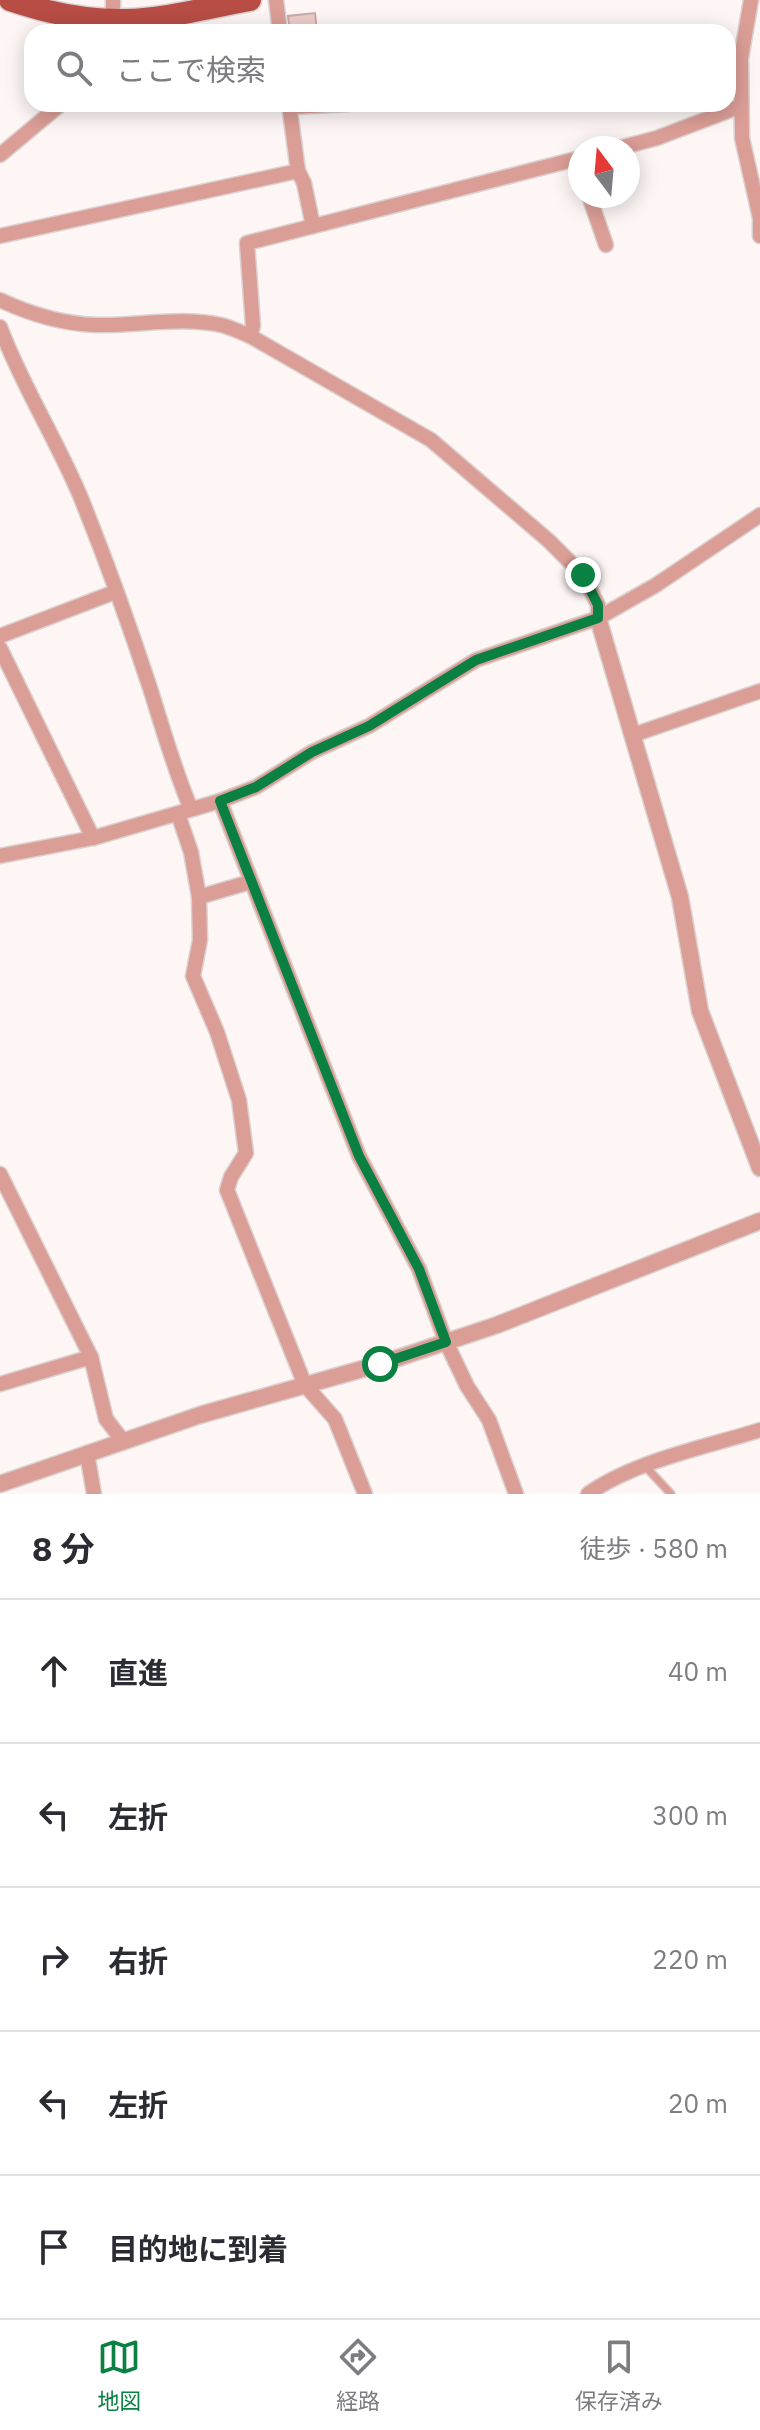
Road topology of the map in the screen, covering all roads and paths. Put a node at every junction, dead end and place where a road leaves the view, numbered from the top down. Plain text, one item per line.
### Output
1 (10, 0) edge
2 (250, 0) edge
3 (276, 0) edge
4 (751, 0) edge
5 (119, 18) edge
6 (279, 24) edge
7 (741, 106) junction
8 (736, 108) edge
9 (53, 112) edge
10 (290, 112) edge
11 (725, 112) edge
12 (640, 142) edge
13 (0, 155) edge
14 (568, 165) edge
15 (298, 171) junction
16 (756, 172) edge
17 (593, 208) edge
18 (313, 226) junction
19 (0, 236) edge
20 (760, 236) edge
21 (606, 245) dead end
22 (0, 300) edge
23 (0, 327) edge
24 (250, 336) junction
25 (760, 515) edge
26 (115, 592) junction
27 (598, 618) junction
28 (0, 636) edge
29 (0, 648) edge
30 (760, 691) edge
31 (633, 735) junction
32 (220, 801) junction
33 (184, 812) junction
34 (93, 838) junction
35 (0, 856) edge
36 (250, 882) junction
37 (199, 897) junction
38 (760, 1168) edge
39 (0, 1174) edge
40 (760, 1221) edge
41 (446, 1342) junction
42 (91, 1357) junction
43 (0, 1384) edge
44 (305, 1385) junction
45 (760, 1430) edge
46 (123, 1441) junction
47 (87, 1453) junction
48 (645, 1466) junction
49 (3, 1487) edge
50 (94, 1494) edge
51 (365, 1494) edge
52 (516, 1494) edge
53 (588, 1494) edge
54 (671, 1494) edge

1 - 5 main road
2 - 5 main road
3 - 6 street
4 - 7 street
7 - 8 street
7 - 16 street
9 - 13 street
10 - 15 street
11 - 12 street
14 - 18 street
15 - 18 street
15 - 19 street
16 - 20 street
17 - 21 street
18 - 24 street
22 - 24 street
23 - 26 street
24 - 27 street
25 - 27 street
26 - 28 street
26 - 33 street
27 - 31 street
27 - 32 street
29 - 34 street
30 - 31 street
31 - 38 street
32 - 33 street
32 - 36 street
33 - 34 street
33 - 37 street
34 - 35 street
36 - 37 street
36 - 41 street
37 - 44 street
39 - 42 street
40 - 41 street
41 - 44 street
41 - 52 street
42 - 43 street
42 - 46 street
44 - 46 street
44 - 51 street
45 - 48 street
46 - 47 street
47 - 49 street
47 - 50 street
48 - 53 street
48 - 54 lane

